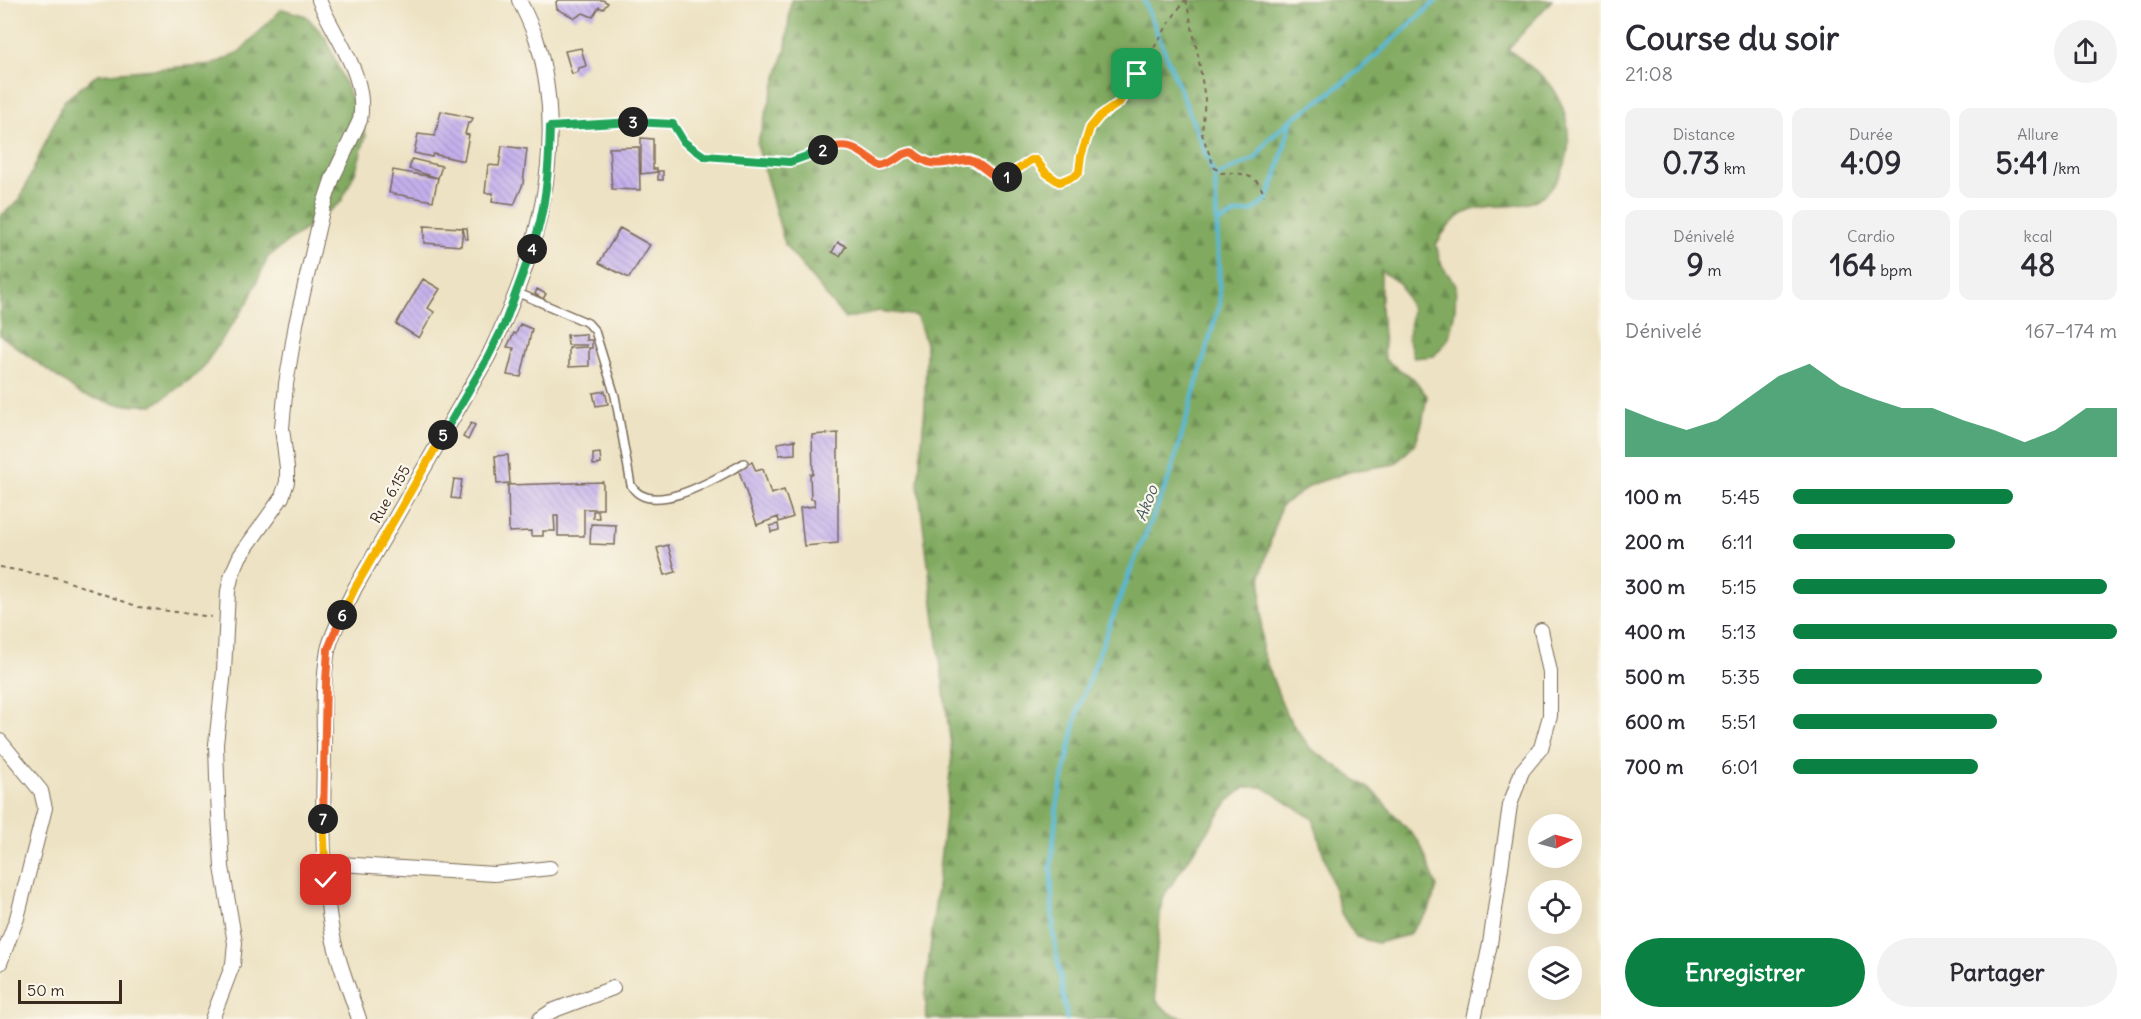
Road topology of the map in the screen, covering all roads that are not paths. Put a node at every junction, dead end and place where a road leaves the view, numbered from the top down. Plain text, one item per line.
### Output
1 (318, 0) edge
2 (519, 0) edge
3 (516, 292) junction
4 (744, 463) dead end
5 (1541, 630) dead end
6 (0, 741) edge
7 (326, 863) junction
8 (550, 868) dead end
9 (0, 963) edge
10 (613, 988) dead end
11 (212, 1019) edge
12 (359, 1019) edge
13 (540, 1019) edge
14 (1474, 1019) edge

1 - 11 street
2 - 3 street, Rue 6.155
3 - 4 lane
3 - 7 street, Rue 6.155
5 - 14 street
6 - 9 street
7 - 8 street
7 - 12 street, Rue 6.155
10 - 13 street

